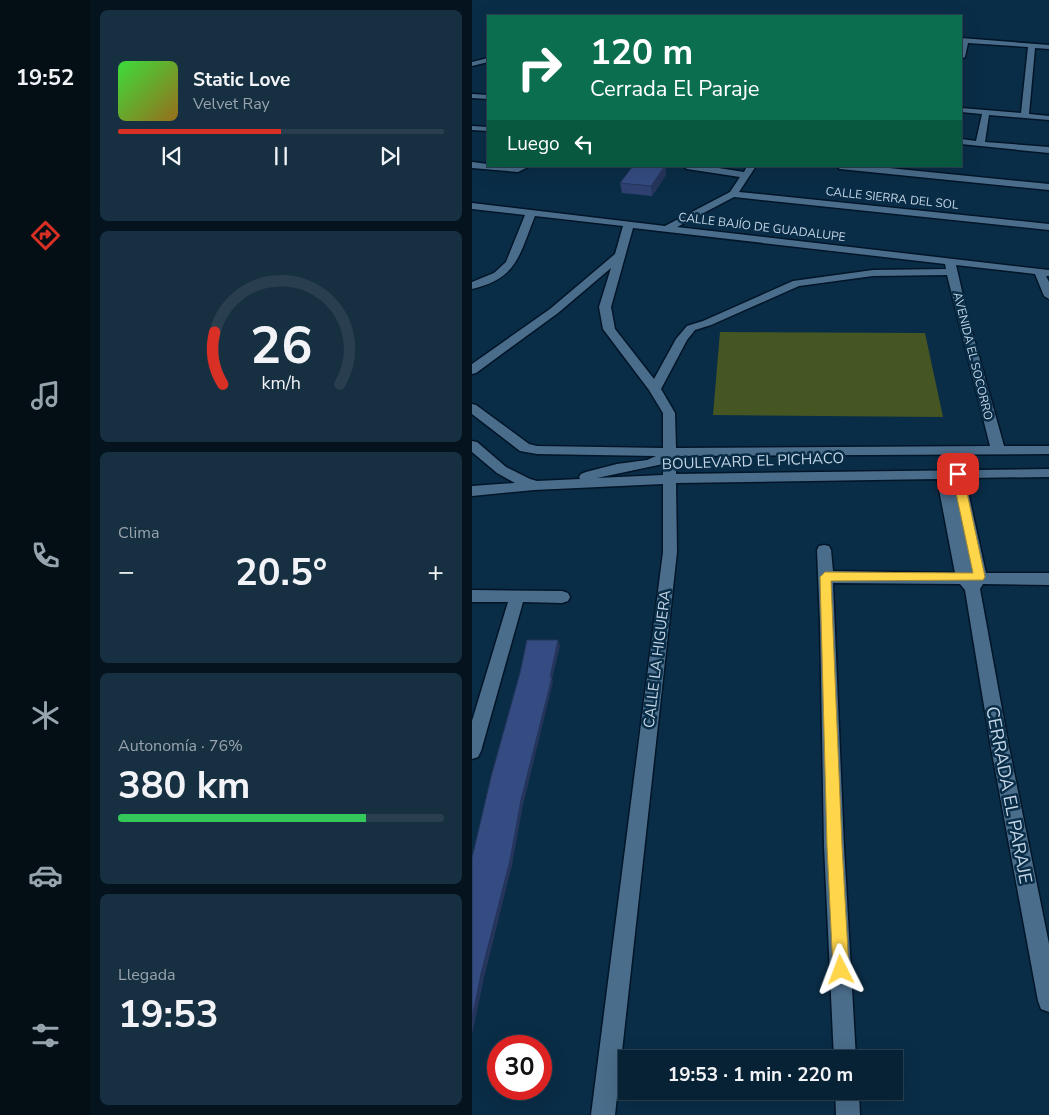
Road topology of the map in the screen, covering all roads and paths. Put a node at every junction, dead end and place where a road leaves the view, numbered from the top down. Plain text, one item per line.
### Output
1 (963, 41) edge
2 (1032, 46) junction
3 (1048, 47) edge
4 (487, 60) edge
5 (472, 64) edge
6 (472, 96) edge
7 (487, 97) edge
8 (962, 110) edge
9 (986, 112) junction
10 (1025, 116) junction
11 (1048, 118) edge
12 (472, 128) edge
13 (487, 129) edge
14 (962, 142) edge
15 (980, 144) junction
16 (1048, 150) edge
17 (472, 164) edge
18 (487, 165) edge
19 (510, 167) edge
20 (694, 167) edge
21 (751, 167) edge
22 (850, 167) edge
23 (522, 168) edge
24 (746, 175) junction
25 (1048, 187) edge
26 (733, 194) junction
27 (472, 206) edge
28 (531, 213) junction
29 (629, 224) junction
30 (1048, 227) edge
31 (668, 228) junction
32 (622, 254) junction
33 (950, 267) junction
34 (1044, 272) edge
35 (472, 286) edge
36 (1048, 296) edge
37 (472, 370) edge
38 (655, 389) junction
39 (472, 408) edge
40 (472, 445) edge
41 (998, 450) junction
42 (1048, 450) edge
43 (669, 452) junction
44 (1048, 473) edge
45 (950, 474) junction
46 (668, 479) junction
47 (556, 485) junction
48 (536, 486) junction
49 (472, 490) edge
50 (824, 550) dead end
51 (825, 577) junction
52 (1048, 579) edge
53 (971, 581) junction
54 (472, 596) edge
55 (517, 597) junction
56 (562, 597) dead end
57 (472, 751) edge
58 (1048, 1001) edge
59 (845, 1050) edge
60 (847, 1100) edge
61 (603, 1115) edge
62 (848, 1115) edge

1 - 2 street
2 - 3 street
2 - 10 street
4 - 5 street
6 - 7 street
8 - 9 street
9 - 10 street
9 - 15 street
10 - 11 street
12 - 13 street
14 - 15 street
15 - 16 street
17 - 18 street
19 - 23 street
20 - 24 street
21 - 24 street
22 - 25 street
24 - 26 street
26 - 30 street, CALLE SIERRA DEL SOL
26 - 31 street
27 - 28 street, CALLE BAJÍO DE GUADALUPE
28 - 29 street, CALLE BAJÍO DE GUADALUPE
28 - 35 street
29 - 31 street, CALLE BAJÍO DE GUADALUPE
29 - 32 street, CALLE LA HIGUERA
31 - 33 street, CALLE BAJÍO DE GUADALUPE
32 - 37 street
32 - 38 street, CALLE LA HIGUERA
33 - 34 street, CALLE BAJÍO DE GUADALUPE
33 - 38 street
33 - 41 street, AVENIDA EL SOCORRO
34 - 36 street
38 - 43 street, CALLE LA HIGUERA
39 - 43 street, BOULEVARD EL PICHACO
40 - 48 street, BOULEVARD EL PICHACO
41 - 42 street, BOULEVARD EL PICHACO
41 - 43 street, BOULEVARD EL PICHACO
43 - 46 street, CALLE LA HIGUERA
43 - 47 street
44 - 45 street, BOULEVARD EL PICHACO
45 - 46 street, BOULEVARD EL PICHACO
45 - 53 street, CERRADA EL PARAJE
46 - 47 street, BOULEVARD EL PICHACO
46 - 61 street, CALLE LA HIGUERA
47 - 48 street, BOULEVARD EL PICHACO
48 - 49 street
50 - 51 street
51 - 53 street
51 - 59 street
52 - 53 street
53 - 58 street, CERRADA EL PARAJE
54 - 55 street
55 - 56 street
55 - 57 street
60 - 62 street

